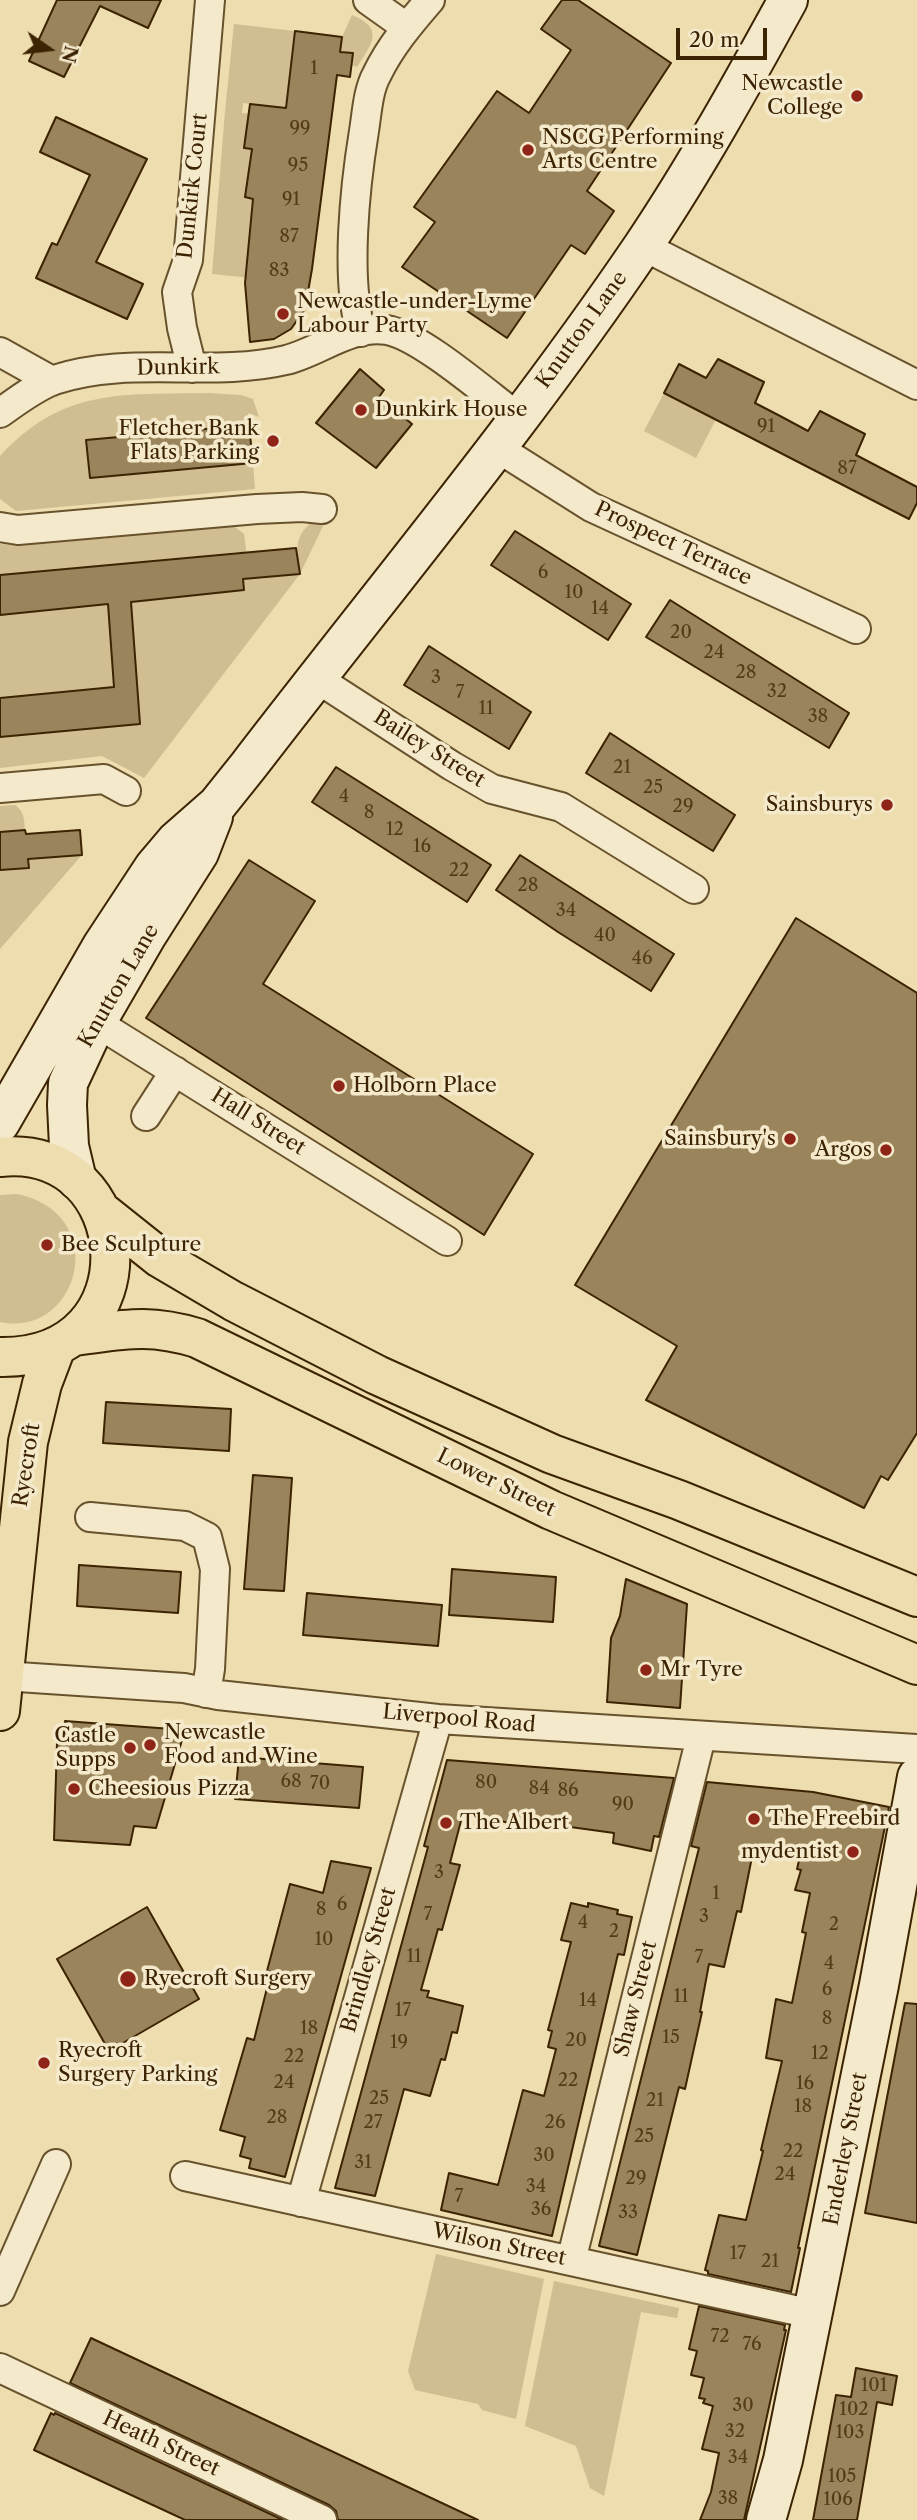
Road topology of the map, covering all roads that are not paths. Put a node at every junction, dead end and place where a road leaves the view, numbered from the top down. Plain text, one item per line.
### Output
1 (368, 0) edge
2 (430, 0) edge
3 (788, 0) edge
4 (210, 1) edge
5 (406, 27) junction
6 (643, 246) junction
7 (360, 332) junction
8 (0, 352) edge
9 (192, 368) junction
10 (52, 381) junction
11 (917, 385) edge
12 (0, 413) edge
13 (508, 433) junction
14 (322, 509) dead end
15 (0, 527) edge
16 (856, 629) dead end
17 (316, 677) junction
18 (0, 788) edge
19 (126, 791) dead end
20 (694, 889) dead end
21 (82, 1014) junction
22 (175, 1071) junction
23 (146, 1116) dead end
24 (0, 1123) edge
25 (0, 1157) edge
26 (77, 1180) junction
27 (101, 1211) junction
28 (447, 1241) dead end
29 (65, 1342) junction
30 (0, 1357) edge
31 (90, 1517) dead end
32 (917, 1598) edge
33 (917, 1665) edge
34 (206, 1693) junction
35 (2, 1694) edge
36 (438, 1719) junction
37 (702, 1737) junction
38 (917, 1749) edge
39 (917, 1777) edge
40 (56, 2164) dead end
41 (185, 2176) dead end
42 (301, 2202) junction
43 (571, 2261) junction
44 (0, 2291) edge
45 (812, 2314) junction
46 (0, 2368) edge
47 (322, 2520) edge
48 (766, 2520) edge

1 - 5 street
2 - 5 street
3 - 6 main road, Knutton Lane
4 - 9 street, Dunkirk Court
5 - 7 street
6 - 11 street
6 - 13 main road, Knutton Lane
7 - 9 street, Dunkirk
7 - 13 street, Dunkirk
8 - 10 street
9 - 10 street, Dunkirk
10 - 12 street, Dunkirk
13 - 16 street, Prospect Terrace
13 - 17 main road, Knutton Lane
14 - 15 street
17 - 20 street, Bailey Street
17 - 21 main road, Knutton Lane
18 - 19 street
21 - 22 street, Hall Street
21 - 24 main road, Knutton Lane
21 - 26 main road, Knutton Lane
22 - 23 street
22 - 28 street, Hall Street
25 - 26 highway
26 - 27 highway
27 - 29 highway
27 - 32 highway
29 - 30 highway, Lower Street
29 - 33 highway, Lower Street
29 - 35 highway, Ryecroft
31 - 34 street
34 - 35 street, Liverpool Road
34 - 36 street, Liverpool Road
36 - 37 street, Liverpool Road
36 - 42 street, Brindley Street
37 - 38 street, Liverpool Road
37 - 43 street, Shaw Street
39 - 45 main road, Enderley Street
40 - 44 street
41 - 42 street, Wilson Street
42 - 43 street, Wilson Street
43 - 45 street, Wilson Street
45 - 48 main road, Enderley Street
46 - 47 street, Heath Street

